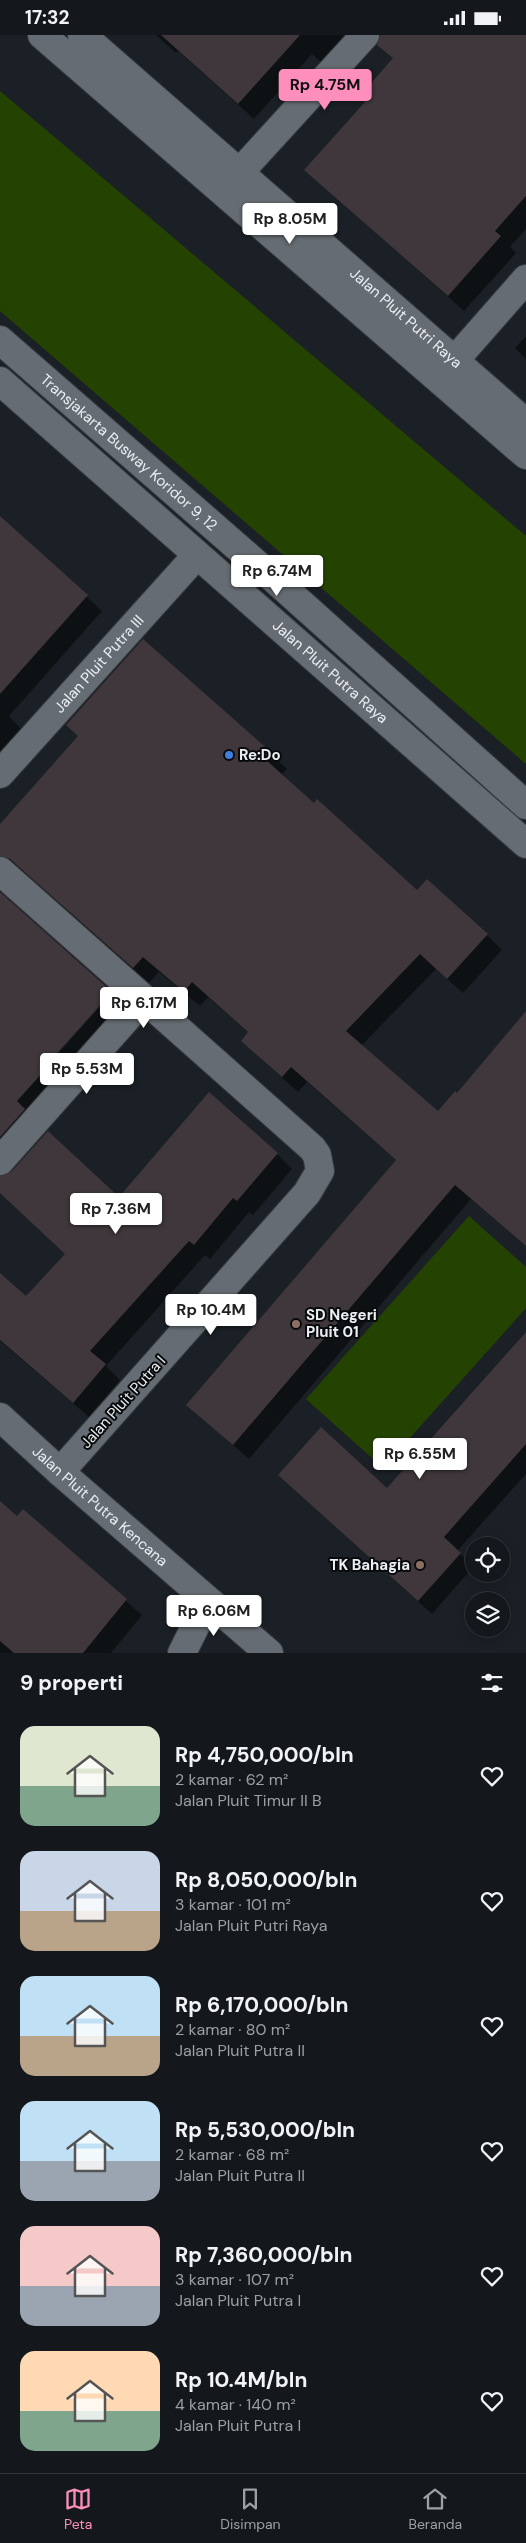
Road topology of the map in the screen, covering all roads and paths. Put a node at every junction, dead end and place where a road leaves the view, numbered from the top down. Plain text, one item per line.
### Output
1 (42, 35) edge
2 (82, 35) edge
3 (365, 35) edge
4 (239, 173) junction
5 (526, 279) edge
6 (0, 340) edge
7 (454, 361) junction
8 (0, 381) edge
9 (526, 423) edge
10 (526, 455) edge
11 (197, 555) junction
12 (0, 774) edge
13 (526, 805) edge
14 (526, 844) edge
15 (0, 871) edge
16 (143, 1000) junction
17 (0, 1161) edge
18 (0, 1417) edge
19 (60, 1472) junction
20 (208, 1601) junction
21 (182, 1653) edge
22 (269, 1653) edge

1 - 10 street
2 - 4 street, Jalan Pluit Putri Raya
3 - 4 street
4 - 7 street, Jalan Pluit Putri Raya
5 - 7 street
6 - 13 street, Transjakarta Busway Koridor 9, 12
7 - 9 street, Jalan Pluit Putri Raya
8 - 11 street, Jalan Pluit Putra Raya
11 - 12 street, Jalan Pluit Putra III
11 - 14 street, Jalan Pluit Putra Raya
15 - 16 street
16 - 17 street
16 - 19 street, Jalan Pluit Putra I
18 - 19 street, Jalan Pluit Putra Kencana
19 - 20 street, Jalan Pluit Putra Kencana
20 - 21 street
20 - 22 street, Jalan Pluit Putra Kencana

